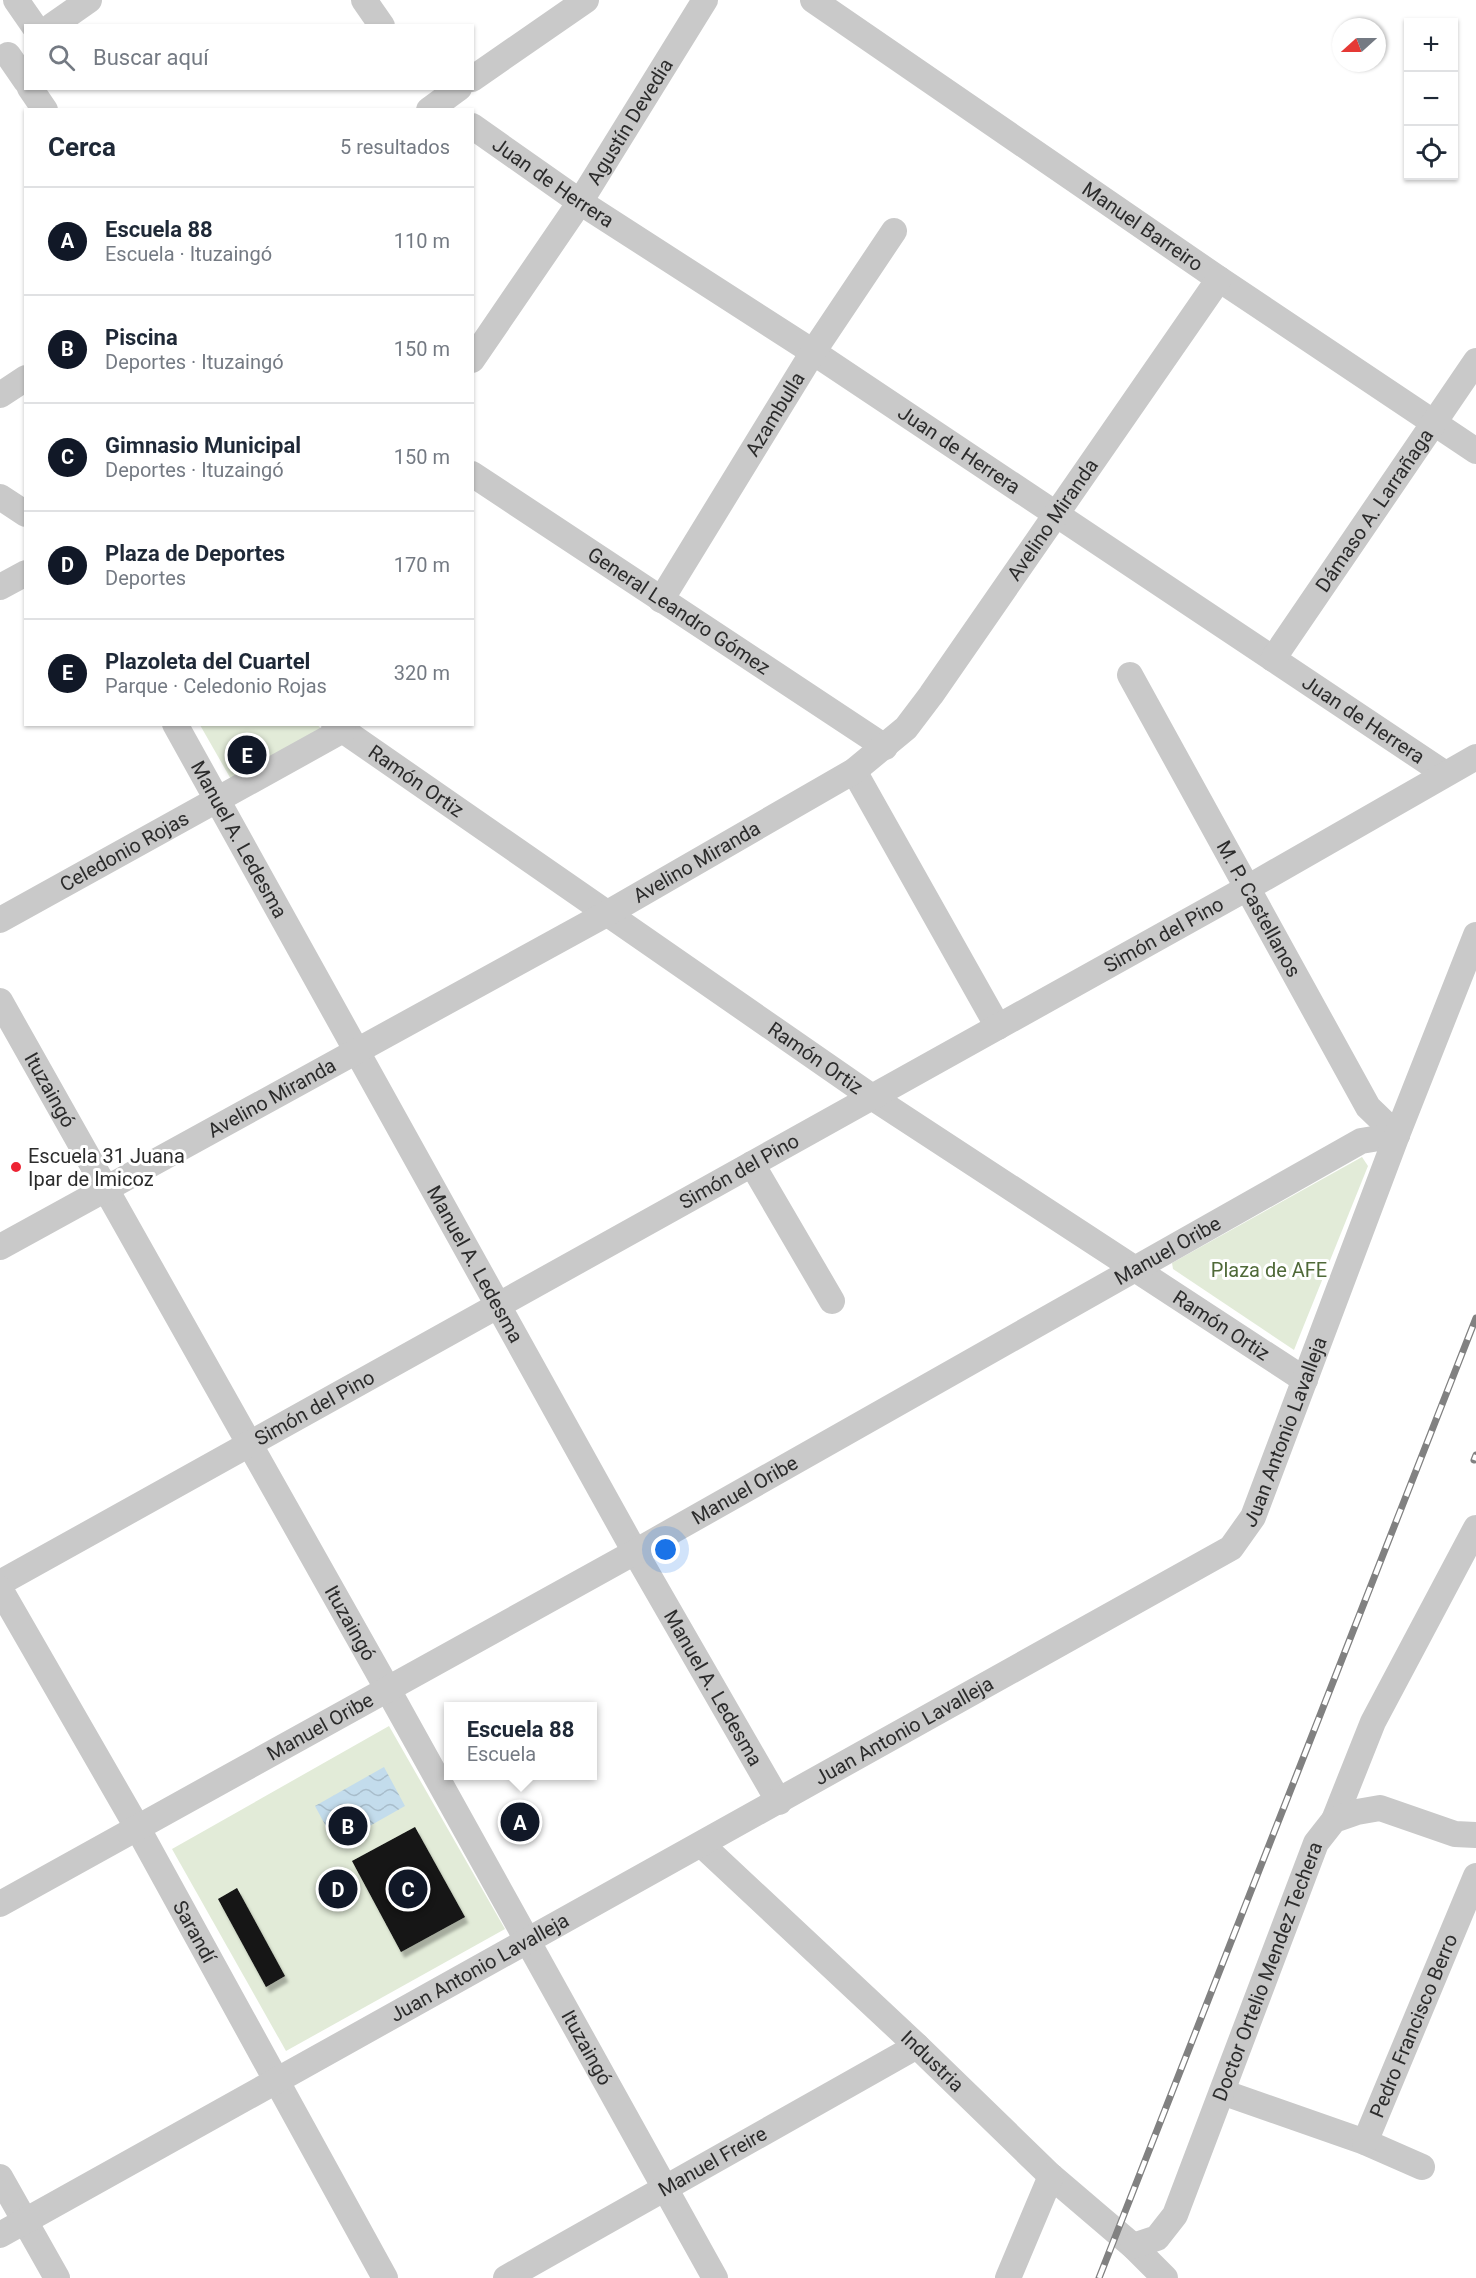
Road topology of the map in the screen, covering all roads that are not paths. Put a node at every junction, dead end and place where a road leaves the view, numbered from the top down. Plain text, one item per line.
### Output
1 (16, 0) edge
2 (89, 0) edge
3 (364, 0) edge
4 (586, 0) edge
5 (705, 0) edge
6 (813, 0) edge
7 (33, 24) edge
8 (54, 24) edge
9 (381, 24) edge
10 (11, 53) edge
11 (24, 77) edge
12 (474, 78) edge
13 (31, 90) edge
14 (44, 108) edge
15 (474, 127) edge
16 (580, 202) junction
17 (894, 231) dead end
18 (1219, 279) junction
19 (813, 352) junction
20 (474, 357) edge
21 (1476, 361) edge
22 (24, 379) edge
23 (0, 395) edge
24 (1434, 423) junction
25 (1476, 451) edge
26 (474, 475) edge
27 (0, 497) edge
28 (24, 513) edge
29 (1055, 514) junction
30 (24, 574) edge
31 (0, 587) edge
32 (661, 600) junction
33 (1273, 659) junction
34 (1130, 675) dead end
35 (176, 726) edge
36 (338, 727) edge
37 (885, 747) junction
38 (1476, 757) edge
39 (854, 771) junction
40 (1444, 773) junction
41 (218, 800) junction
42 (1249, 887) junction
43 (608, 913) junction
44 (0, 920) edge
45 (1476, 935) edge
46 (0, 1001) edge
47 (998, 1027) junction
48 (357, 1049) junction
49 (872, 1097) junction
50 (1397, 1135) junction
51 (752, 1164) junction
52 (105, 1188) junction
53 (0, 1247) edge
54 (1137, 1270) junction
55 (832, 1301) dead end
56 (499, 1305) junction
57 (1305, 1380) junction
58 (247, 1443) junction
59 (1476, 1528) edge
60 (635, 1552) junction
61 (0, 1583) edge
62 (0, 1589) edge
63 (387, 1688) junction
64 (779, 1802) junction
65 (1334, 1820) junction
66 (137, 1827) junction
67 (1476, 1835) edge
68 (702, 1845) junction
69 (1476, 1876) edge
70 (0, 1904) edge
71 (528, 1942) junction
72 (917, 2046) junction
73 (276, 2083) junction
74 (1222, 2092) junction
75 (1365, 2142) junction
76 (1422, 2167) dead end
77 (0, 2176) edge
78 (1051, 2176) junction
79 (664, 2189) junction
80 (25, 2221) junction
81 (0, 2235) edge
82 (1133, 2246) junction
83 (57, 2278) edge
84 (385, 2278) edge
85 (506, 2278) edge
86 (715, 2278) edge
87 (1008, 2278) edge
88 (1165, 2278) edge

1 - 7 street
2 - 8 street
3 - 9 street
4 - 12 street
5 - 16 street, Agustín Devedia
6 - 18 street, Manuel Barreiro
10 - 11 street
13 - 14 street
15 - 16 street, Juan de Herrera
16 - 19 street, Juan de Herrera
16 - 20 street, Agustín Devedia
17 - 19 street, Azambulla
18 - 24 street, Manuel Barreiro
18 - 29 street, Avelino Miranda
19 - 29 street, Juan de Herrera
19 - 32 street, Azambulla
21 - 24 street, Dámaso A. Larrañaga
22 - 23 street
24 - 25 street, Manuel Barreiro
24 - 33 street, Dámaso A. Larrañaga
26 - 32 street, General Leandro Gómez
27 - 28 street
29 - 33 street, Juan de Herrera
29 - 37 street, Avelino Miranda
30 - 31 street
32 - 37 street, General Leandro Gómez
33 - 40 street, Juan de Herrera
34 - 42 street, M. P. Castellanos
35 - 41 street, Manuel A. Ledesma
36 - 41 street, Celedonio Rojas
36 - 43 street, Ramón Ortiz
37 - 39 street, Avelino Miranda
38 - 40 street, Simón del Pino
39 - 43 street, Avelino Miranda
39 - 47 street
40 - 42 street, Simón del Pino
41 - 44 street, Celedonio Rojas
41 - 48 street, Manuel A. Ledesma
42 - 47 street, Simón del Pino
42 - 50 street, M. P. Castellanos
43 - 48 street, Avelino Miranda
43 - 49 street, Ramón Ortiz
45 - 50 street, Juan Antonio Lavalleja
46 - 52 street, Ituzaingó
47 - 49 street, Simón del Pino
48 - 52 street, Avelino Miranda
48 - 56 street, Manuel A. Ledesma
49 - 51 street, Simón del Pino
49 - 54 street, Ramón Ortiz
50 - 54 street, Manuel Oribe
50 - 57 street, Juan Antonio Lavalleja
51 - 55 street
51 - 56 street, Simón del Pino
52 - 53 street, Avelino Miranda
52 - 58 street, Ituzaingó
54 - 57 street, Ramón Ortiz
54 - 60 street, Manuel Oribe
56 - 58 street, Simón del Pino
56 - 60 street, Manuel A. Ledesma
57 - 64 street, Juan Antonio Lavalleja
58 - 61 street, Simón del Pino
58 - 63 street, Ituzaingó
59 - 65 street
60 - 63 street, Manuel Oribe
60 - 64 street, Manuel A. Ledesma
62 - 66 street, Sarandí
63 - 66 street, Manuel Oribe
63 - 71 street, Ituzaingó
64 - 68 street, Juan Antonio Lavalleja
65 - 67 street, Doctor Ortelio Mendez Techera
65 - 74 street, Doctor Ortelio Mendez Techera
66 - 70 street, Manuel Oribe
66 - 73 street, Sarandí
68 - 71 street, Juan Antonio Lavalleja
68 - 72 street, Industria
69 - 75 street, Pedro Francisco Berro
71 - 73 street, Juan Antonio Lavalleja
71 - 79 street, Ituzaingó
72 - 78 street, Industria
72 - 79 street, Manuel Freire
73 - 80 street, Juan Antonio Lavalleja
73 - 84 street, Sarandí
74 - 75 street, Pedro Francisco Berro
74 - 82 street, Doctor Ortelio Mendez Techera
75 - 76 street, Pedro Francisco Berro
77 - 80 street
78 - 82 street, Industria
78 - 87 street
79 - 85 street, Manuel Freire
79 - 86 street, Ituzaingó
80 - 81 street, Juan Antonio Lavalleja
80 - 83 street
82 - 88 street, Industria

